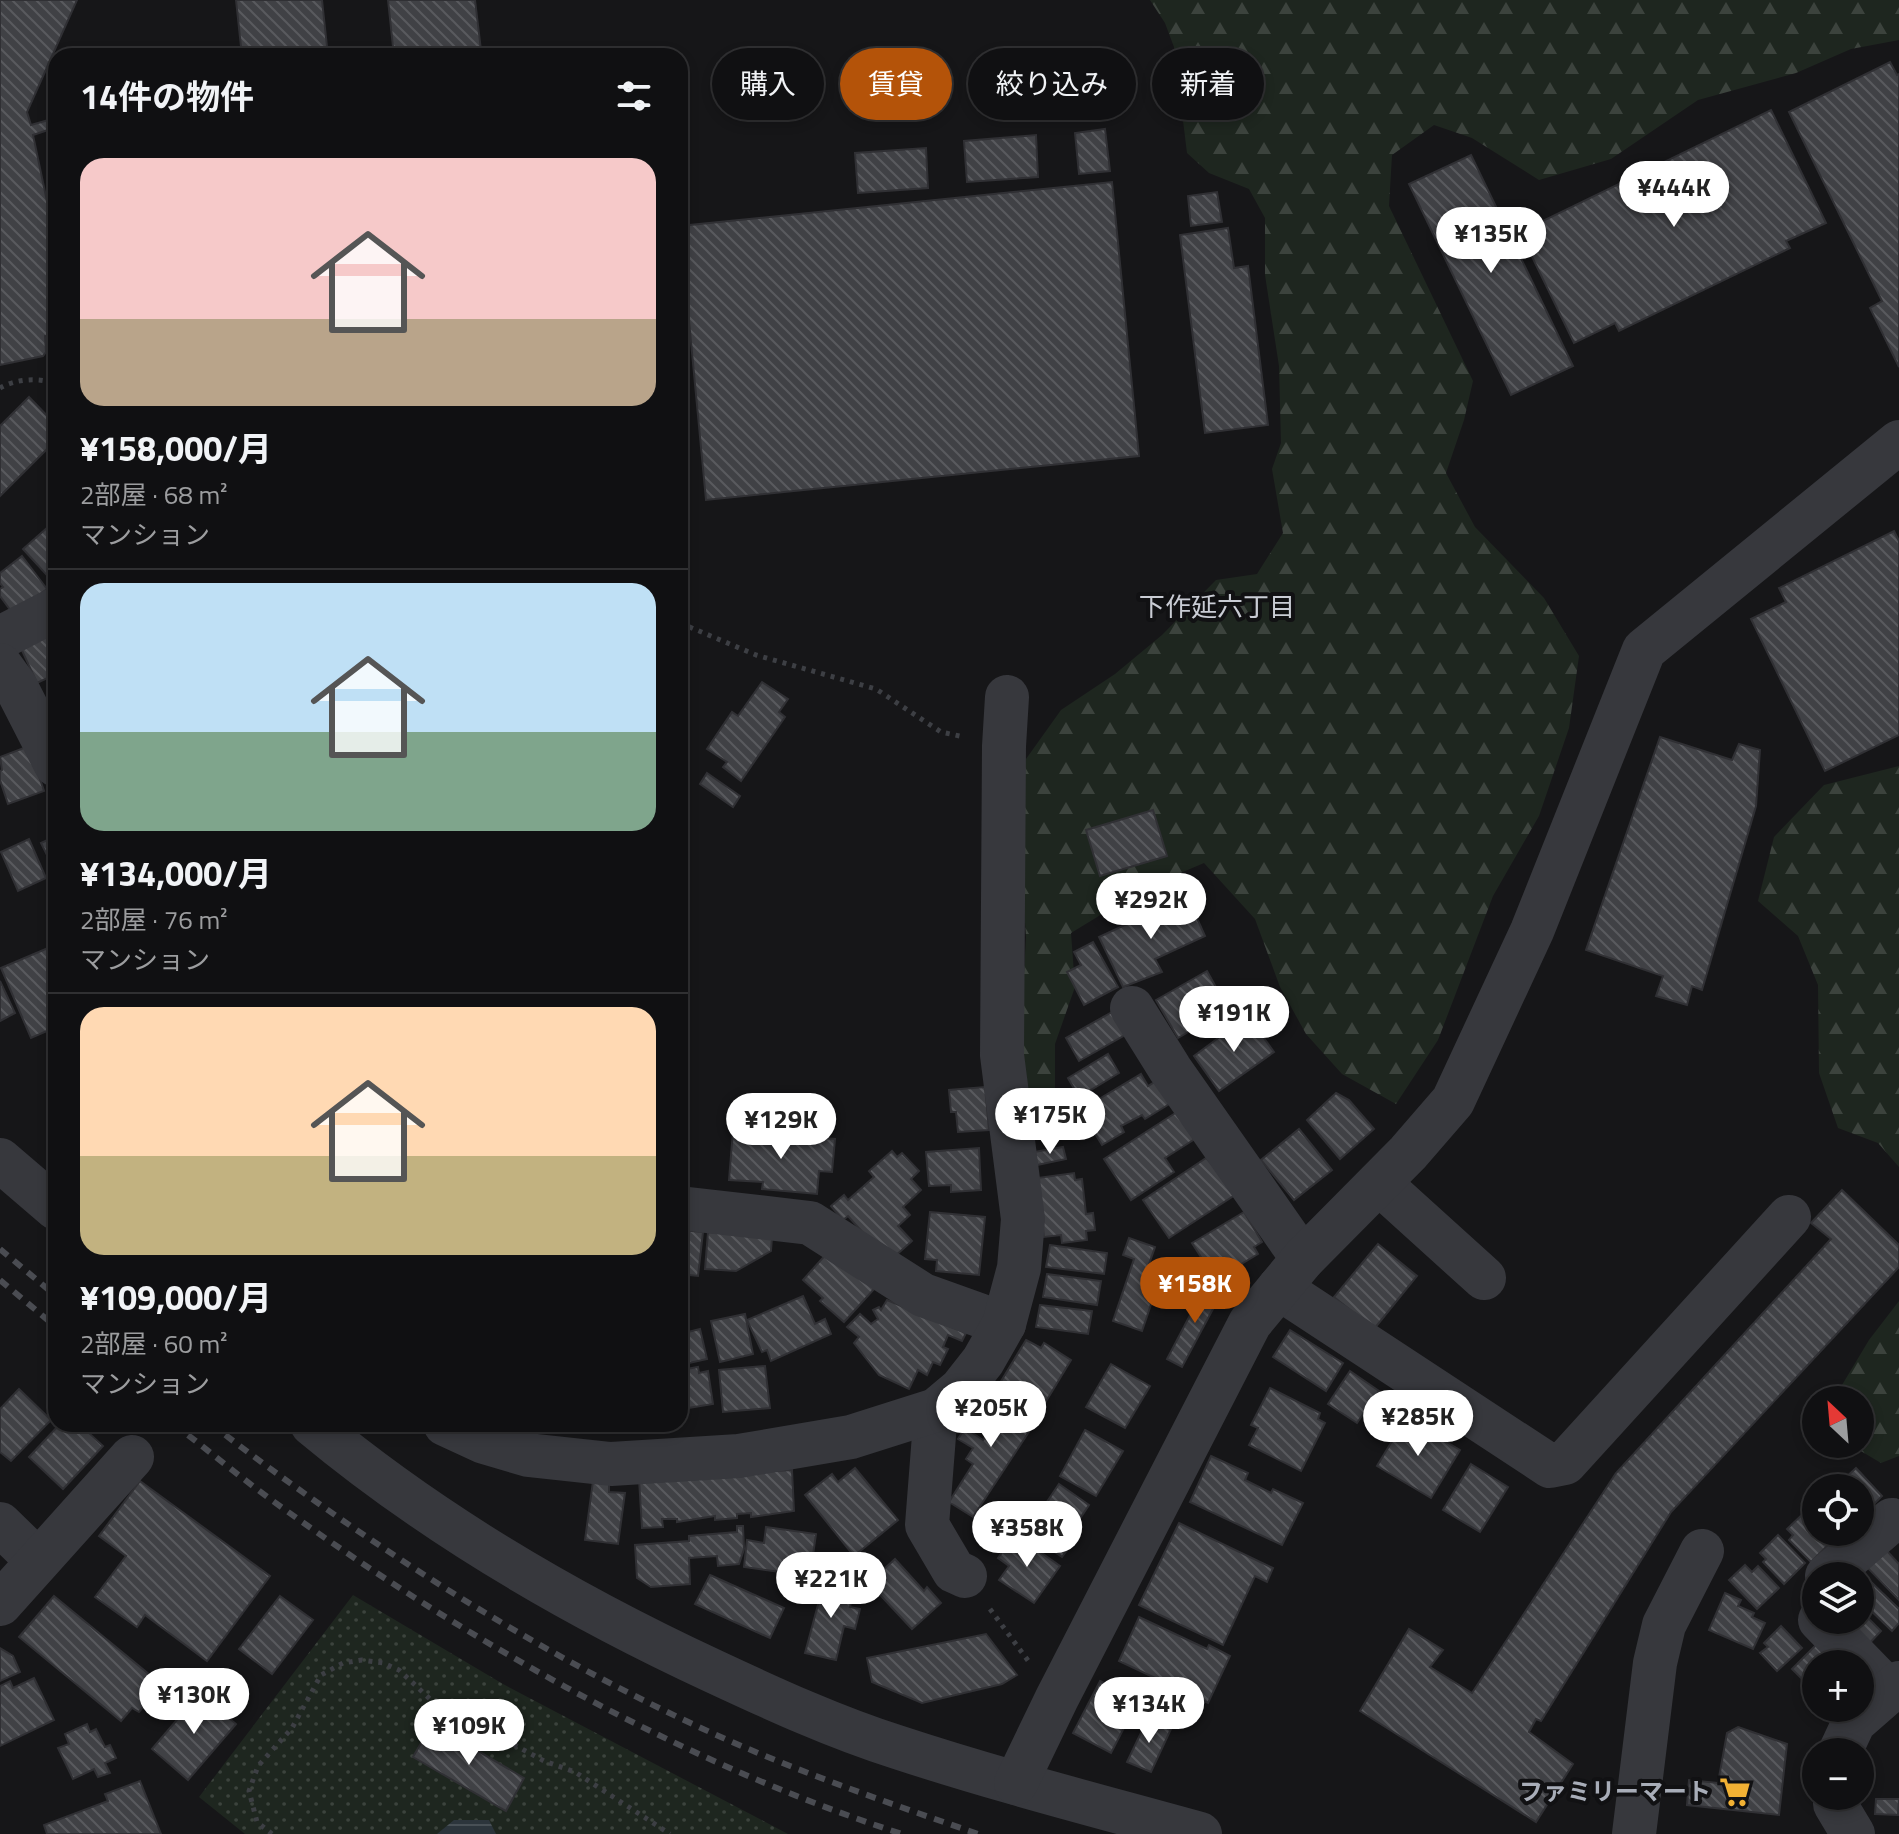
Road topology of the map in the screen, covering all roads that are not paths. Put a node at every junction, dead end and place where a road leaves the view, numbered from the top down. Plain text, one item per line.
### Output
1 (1899, 442) edge
2 (48, 613) edge
3 (0, 638) edge
4 (0, 665) edge
5 (1005, 723) road end
6 (48, 749) edge
7 (1132, 1008) dead end
8 (0, 1160) edge
9 (1379, 1183) junction
10 (48, 1201) edge
11 (688, 1209) edge
12 (1789, 1217) dead end
13 (1291, 1274) junction
14 (1484, 1278) dead end
15 (1004, 1324) junction
16 (936, 1410) junction
17 (322, 1432) edge
18 (462, 1432) edge
19 (132, 1457) dead end
20 (1892, 1520) dead end
21 (0, 1524) edge
22 (1702, 1551) dead end
23 (38, 1561) junction
24 (1843, 1562) edge
25 (965, 1576) road end
26 (0, 1604) edge
27 (1836, 1634) edge
28 (1894, 1687) edge
29 (1847, 1738) edge
30 (1016, 1783) junction
31 (1839, 1810) edge
32 (1200, 1834) edge
33 (1634, 1834) edge
34 (1853, 1834) edge

1 - 9 street
2 - 3 street
4 - 6 street
5 - 15 street
7 - 13 street
8 - 10 street
9 - 13 street
9 - 14 street
11 - 15 street
12 - 13 street
13 - 30 street
15 - 16 street
16 - 18 street
16 - 25 street
17 - 30 street
19 - 23 street
20 - 24 street
21 - 23 street
22 - 33 street
23 - 26 street
27 - 28 street
28 - 29 street
30 - 32 street
31 - 34 street

